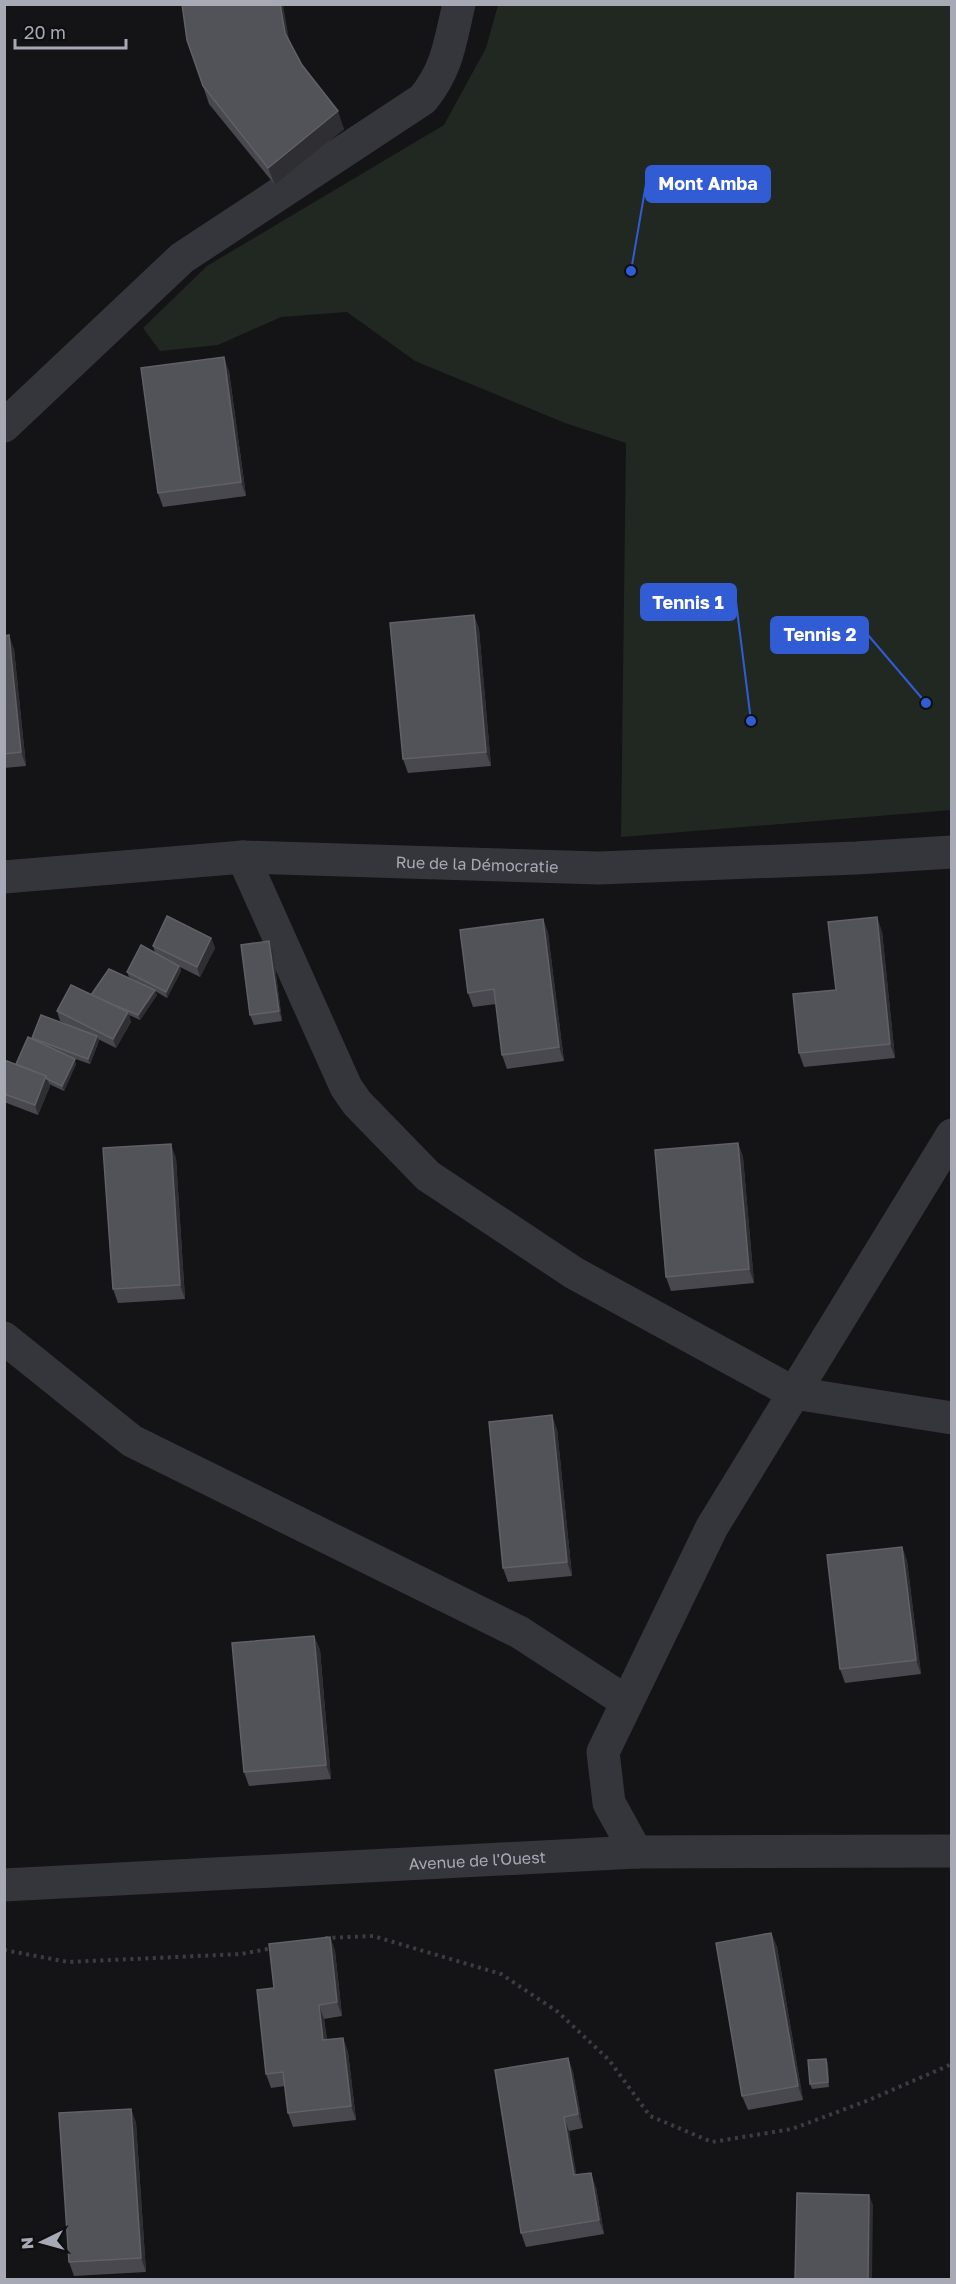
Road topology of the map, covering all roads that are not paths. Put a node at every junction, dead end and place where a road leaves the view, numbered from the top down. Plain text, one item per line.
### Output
1 (459, 4) edge
2 (4, 426) edge
3 (951, 852) edge
4 (243, 857) junction
5 (4, 877) edge
6 (951, 1135) edge
7 (4, 1338) edge
8 (794, 1393) junction
9 (951, 1418) edge
10 (627, 1702) junction
11 (951, 1851) edge
12 (636, 1852) junction
13 (4, 1885) edge

1 - 2 street
3 - 4 street, Rue de la Démocratie
4 - 5 street, Rue de la Démocratie
4 - 8 street
6 - 8 street
7 - 10 street
8 - 9 street
8 - 10 street
10 - 12 street
11 - 12 street, Avenue de l'Ouest
12 - 13 street, Avenue de l'Ouest

